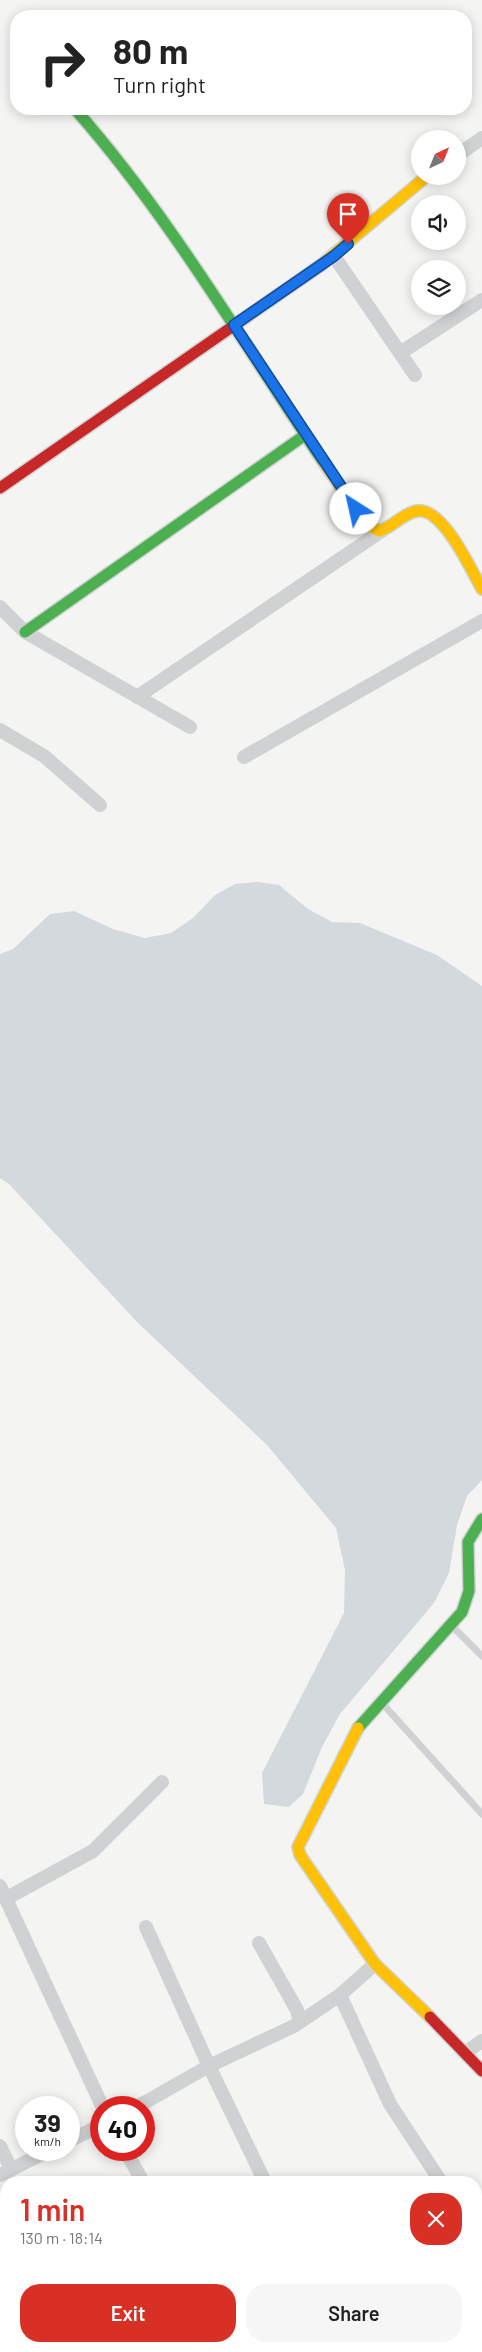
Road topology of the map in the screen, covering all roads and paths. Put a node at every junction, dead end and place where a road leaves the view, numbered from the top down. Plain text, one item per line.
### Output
1 (81, 115) edge
2 (482, 138) edge
3 (466, 149) edge
4 (415, 185) edge
5 (334, 256) junction
6 (482, 300) edge
7 (234, 325) junction
8 (400, 353) junction
9 (415, 375) dead end
10 (305, 435) junction
11 (0, 488) edge
12 (383, 530) junction
13 (482, 589) edge
14 (0, 607) edge
15 (482, 622) edge
16 (25, 632) junction
17 (137, 697) junction
18 (190, 727) dead end
19 (0, 730) edge
20 (244, 757) dead end
21 (100, 805) dead end
22 (482, 1519) edge
23 (451, 1625) junction
24 (482, 1656) edge
25 (381, 1702) junction
26 (162, 1782) dead end
27 (482, 1814) edge
28 (3, 1892) edge
29 (146, 1927) dead end
30 (259, 1943) dead end
31 (375, 1964) junction
32 (340, 1996) junction
33 (300, 2022) junction
34 (482, 2041) edge
35 (466, 2052) junction
36 (209, 2066) junction
37 (482, 2071) edge
38 (97, 2096) edge
39 (155, 2097) edge
40 (0, 2146) edge
41 (28, 2161) edge
42 (131, 2161) edge
43 (6, 2172) edge
44 (140, 2176) edge
45 (262, 2176) edge
46 (437, 2176) edge

1 - 7 street
2 - 3 street
4 - 5 street
5 - 7 street
5 - 8 street
6 - 8 street
7 - 10 street
7 - 11 street
8 - 9 street
10 - 12 street
10 - 16 street
12 - 13 street
12 - 17 street
14 - 16 street
15 - 20 street
16 - 17 street
17 - 18 street
19 - 21 street
22 - 23 street
23 - 24 lane
23 - 25 street
25 - 27 lane
25 - 31 street
26 - 28 street
28 - 38 street
29 - 36 street
30 - 33 street
31 - 32 street
31 - 35 street
32 - 33 street
32 - 46 street
33 - 36 street
34 - 35 street
35 - 37 street
36 - 39 street
36 - 45 street
40 - 43 street
41 - 43 street
42 - 44 street

